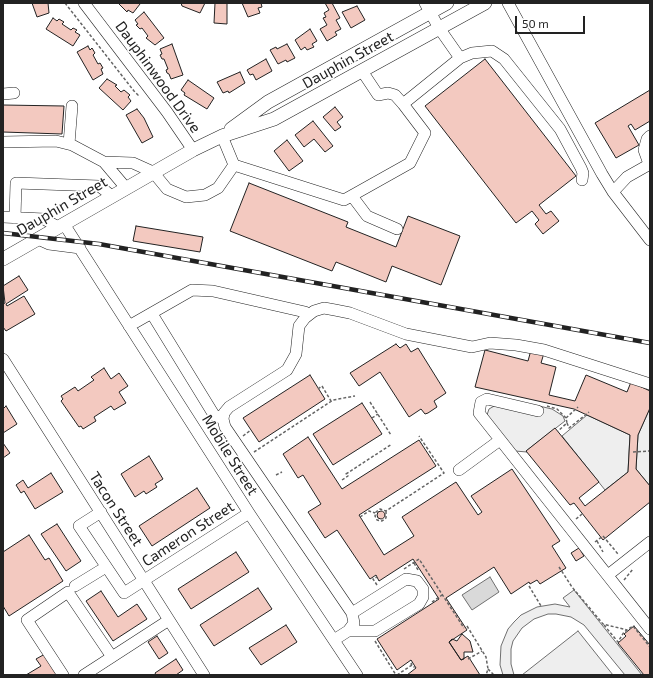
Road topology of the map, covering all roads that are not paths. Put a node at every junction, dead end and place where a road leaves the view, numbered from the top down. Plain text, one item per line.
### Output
1 (84, 3) edge
2 (447, 3) edge
3 (485, 3) edge
4 (508, 3) edge
5 (428, 8) edge
6 (439, 28) junction
7 (460, 58) junction
8 (362, 71) junction
9 (403, 104) junction
10 (72, 106) dead end
11 (222, 136) junction
12 (650, 136) edge
13 (3, 142) edge
14 (69, 144) junction
15 (193, 150) junction
16 (104, 162) junction
17 (650, 164) edge
18 (234, 165) junction
19 (153, 172) junction
20 (582, 180) dead end
21 (126, 188) junction
22 (613, 192) junction
23 (112, 196) junction
24 (352, 196) junction
25 (3, 217) edge
26 (15, 218) junction
27 (61, 225) junction
28 (397, 229) dead end
29 (38, 239) junction
30 (650, 240) edge
31 (80, 248) junction
32 (3, 259) edge
33 (152, 314) junction
34 (308, 315) junction
35 (129, 326) junction
36 (3, 359) edge
37 (650, 384) edge
38 (538, 411) dead end
39 (223, 419) junction
40 (500, 440) junction
41 (459, 470) dead end
42 (101, 512) junction
43 (249, 513) junction
44 (650, 542) edge
45 (106, 567) junction
46 (608, 575) junction
47 (144, 580) junction
48 (76, 586) dead end
49 (352, 613) junction
50 (169, 620) junction
51 (650, 629) edge
52 (348, 631) junction
53 (334, 640) junction
54 (112, 657) junction
55 (63, 675) edge
56 (84, 675) edge
57 (204, 675) edge
58 (357, 675) edge

1 - 15 street, Dauphinwood Drive
2 - 5 main road, Dauphin Street
3 - 6 main road, Dauphin Street
4 - 22 street
5 - 6 street
5 - 11 main road, Dauphin Street
6 - 7 street
6 - 8 main road, Dauphin Street
7 - 9 street
7 - 20 street
8 - 9 street
8 - 11 main road, Dauphin Street
9 - 24 street
10 - 14 street
11 - 15 main road, Dauphin Street
11 - 18 street
12 - 17 street
13 - 14 street
14 - 16 street
15 - 19 main road, Dauphin Street
16 - 19 street
16 - 21 street
17 - 22 street
18 - 19 street
18 - 24 street
19 - 21 main road, Dauphin Street
21 - 23 main road, Dauphin Street
22 - 30 street
23 - 26 street
23 - 27 main road, Dauphin Street
24 - 28 street
25 - 26 street
26 - 27 street
27 - 29 main road, Dauphin Street
27 - 31 street, Mobile Street
29 - 31 street
29 - 32 main road, Dauphin Street
31 - 35 street, Mobile Street
33 - 34 street
33 - 35 street
33 - 39 street
34 - 37 street
34 - 39 street
35 - 43 street, Mobile Street
36 - 42 street, Tacon Street
38 - 40 street
39 - 49 street
40 - 41 street
40 - 46 street
42 - 45 street
42 - 47 street, Tacon Street
43 - 47 street, Cameron Street
43 - 53 street, Mobile Street
44 - 46 street
45 - 47 street, Cameron Street
45 - 48 street
46 - 51 street
47 - 50 street, Tacon Street
49 - 52 street
49 - 52 street
50 - 54 street
50 - 57 street, Tacon Street
52 - 53 street
53 - 58 street, Mobile Street
54 - 55 street
54 - 56 street

